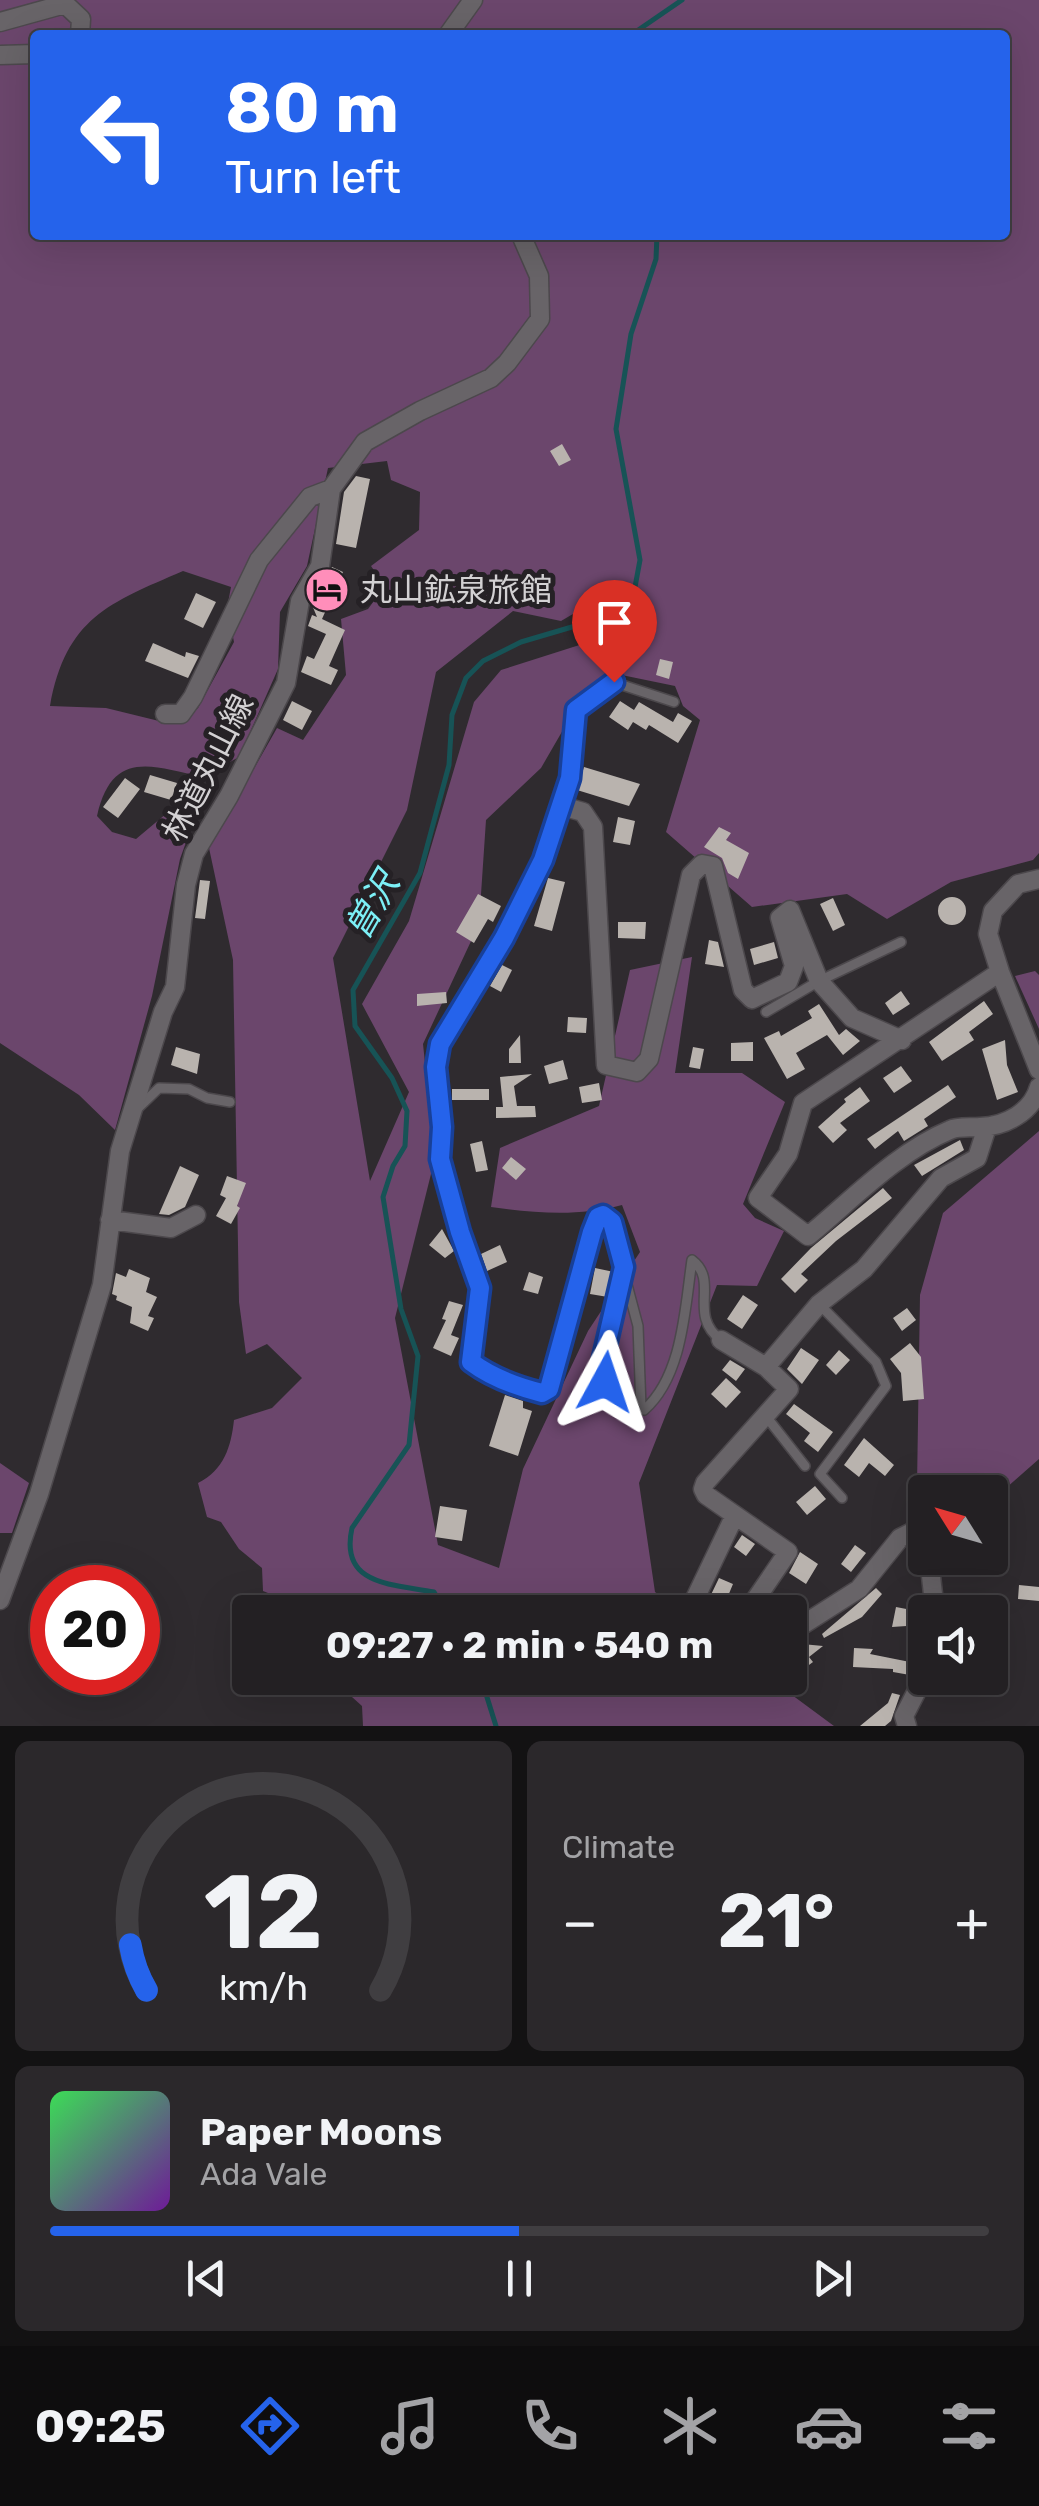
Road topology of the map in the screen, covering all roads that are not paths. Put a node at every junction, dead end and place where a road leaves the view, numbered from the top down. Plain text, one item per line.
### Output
1 (473, 0) edge
2 (0, 22) edge
3 (80, 30) edge
4 (452, 30) edge
5 (30, 54) edge
6 (0, 55) edge
7 (524, 240) edge
8 (331, 489) junction
9 (674, 702) dead end
10 (166, 714) dead end
11 (562, 806) junction
12 (1039, 879) edge
13 (901, 942) dead end
14 (1000, 972) junction
15 (818, 981) junction
16 (766, 1012) dead end
17 (902, 1040) junction
18 (1039, 1070) edge
19 (1039, 1087) edge
20 (230, 1102) dead end
21 (132, 1113) junction
22 (987, 1127) junction
23 (196, 1214) dead end
24 (110, 1220) junction
25 (592, 1232) joint
26 (624, 1267) junction
27 (819, 1304) junction
28 (721, 1340) joint
29 (766, 1367) junction
30 (605, 1382) dead end
31 (766, 1415) junction
32 (805, 1466) dead end
33 (842, 1498) dead end
34 (735, 1514) junction
35 (908, 1534) edge
36 (697, 1595) edge
37 (758, 1595) edge
38 (0, 1600) edge
39 (807, 1623) edge
40 (915, 1695) edge
41 (906, 1726) edge

1 - 4 street
2 - 3 street
5 - 6 street
7 - 8 street, 林道丸山線
8 - 10 street
8 - 21 street, 林道丸山線
9 - 11 lane
11 - 15 street
11 - 25 street
12 - 14 street
13 - 15 lane
14 - 17 street
14 - 18 street
15 - 16 lane
15 - 17 street
17 - 22 street
19 - 22 street
20 - 21 lane
21 - 24 street, 林道丸山線
22 - 27 street
23 - 24 street
24 - 38 street, 林道丸山線
25 - 26 lane
26 - 28 lane
26 - 30 lane
27 - 29 street
27 - 33 lane
28 - 29 street
29 - 31 street
31 - 32 lane
31 - 34 street
34 - 36 street
34 - 37 street
35 - 39 street
40 - 41 street

